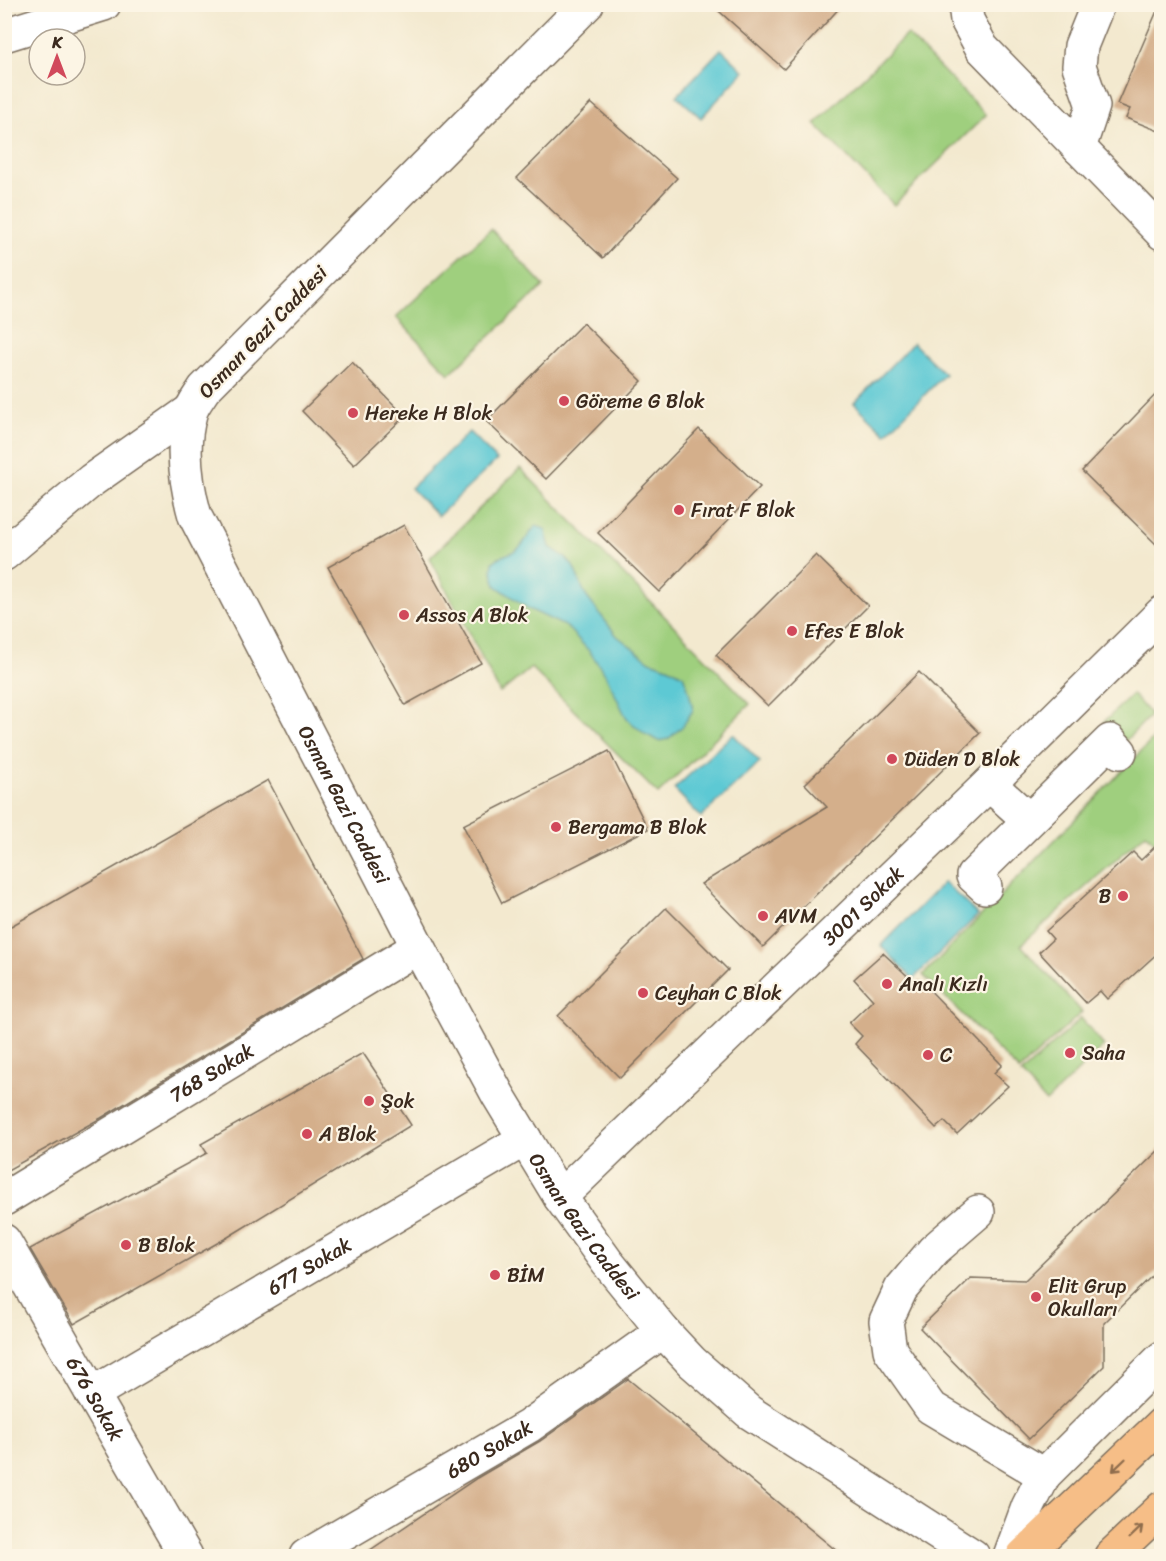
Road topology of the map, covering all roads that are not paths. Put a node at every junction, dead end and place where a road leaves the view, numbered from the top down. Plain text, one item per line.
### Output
1 (104, 4) edge
2 (586, 4) edge
3 (965, 4) edge
4 (1098, 4) edge
5 (67, 9) edge
6 (4, 35) edge
7 (1079, 148) junction
8 (1161, 233) edge
9 (190, 411) junction
10 (4, 554) edge
11 (1161, 613) edge
12 (1119, 752) dead end
13 (989, 784) junction
14 (1029, 820) junction
15 (985, 887) dead end
16 (418, 947) junction
17 (525, 1139) junction
18 (560, 1197) junction
19 (4, 1199) edge
20 (978, 1212) dead end
21 (4, 1241) edge
22 (663, 1331) junction
23 (1161, 1358) edge
24 (92, 1394) junction
25 (1161, 1424) edge
26 (1044, 1475) junction
27 (1161, 1508) edge
28 (186, 1557) edge
29 (306, 1557) edge
30 (973, 1557) edge
31 (1010, 1557) edge
32 (1023, 1557) edge
33 (1111, 1557) edge

1 - 5 street
2 - 9 street, Osman Gazi Caddesi
3 - 7 street
4 - 7 street
5 - 6 street
7 - 8 street
9 - 10 street
9 - 16 street, Osman Gazi Caddesi
11 - 13 street, 3001 Sokak
12 - 14 street
13 - 14 street
13 - 18 street, 3001 Sokak
14 - 15 street
16 - 17 street, Osman Gazi Caddesi
16 - 19 street, 768 Sokak
17 - 18 street, Osman Gazi Caddesi
17 - 24 street, 677 Sokak
18 - 22 street, Osman Gazi Caddesi
20 - 26 street
21 - 24 street, 676 Sokak
22 - 29 street, 680 Sokak
22 - 30 street, Osman Gazi Caddesi
23 - 26 street
24 - 28 street, 676 Sokak
25 -> 32 main road
26 - 31 street
33 -> 27 main road

